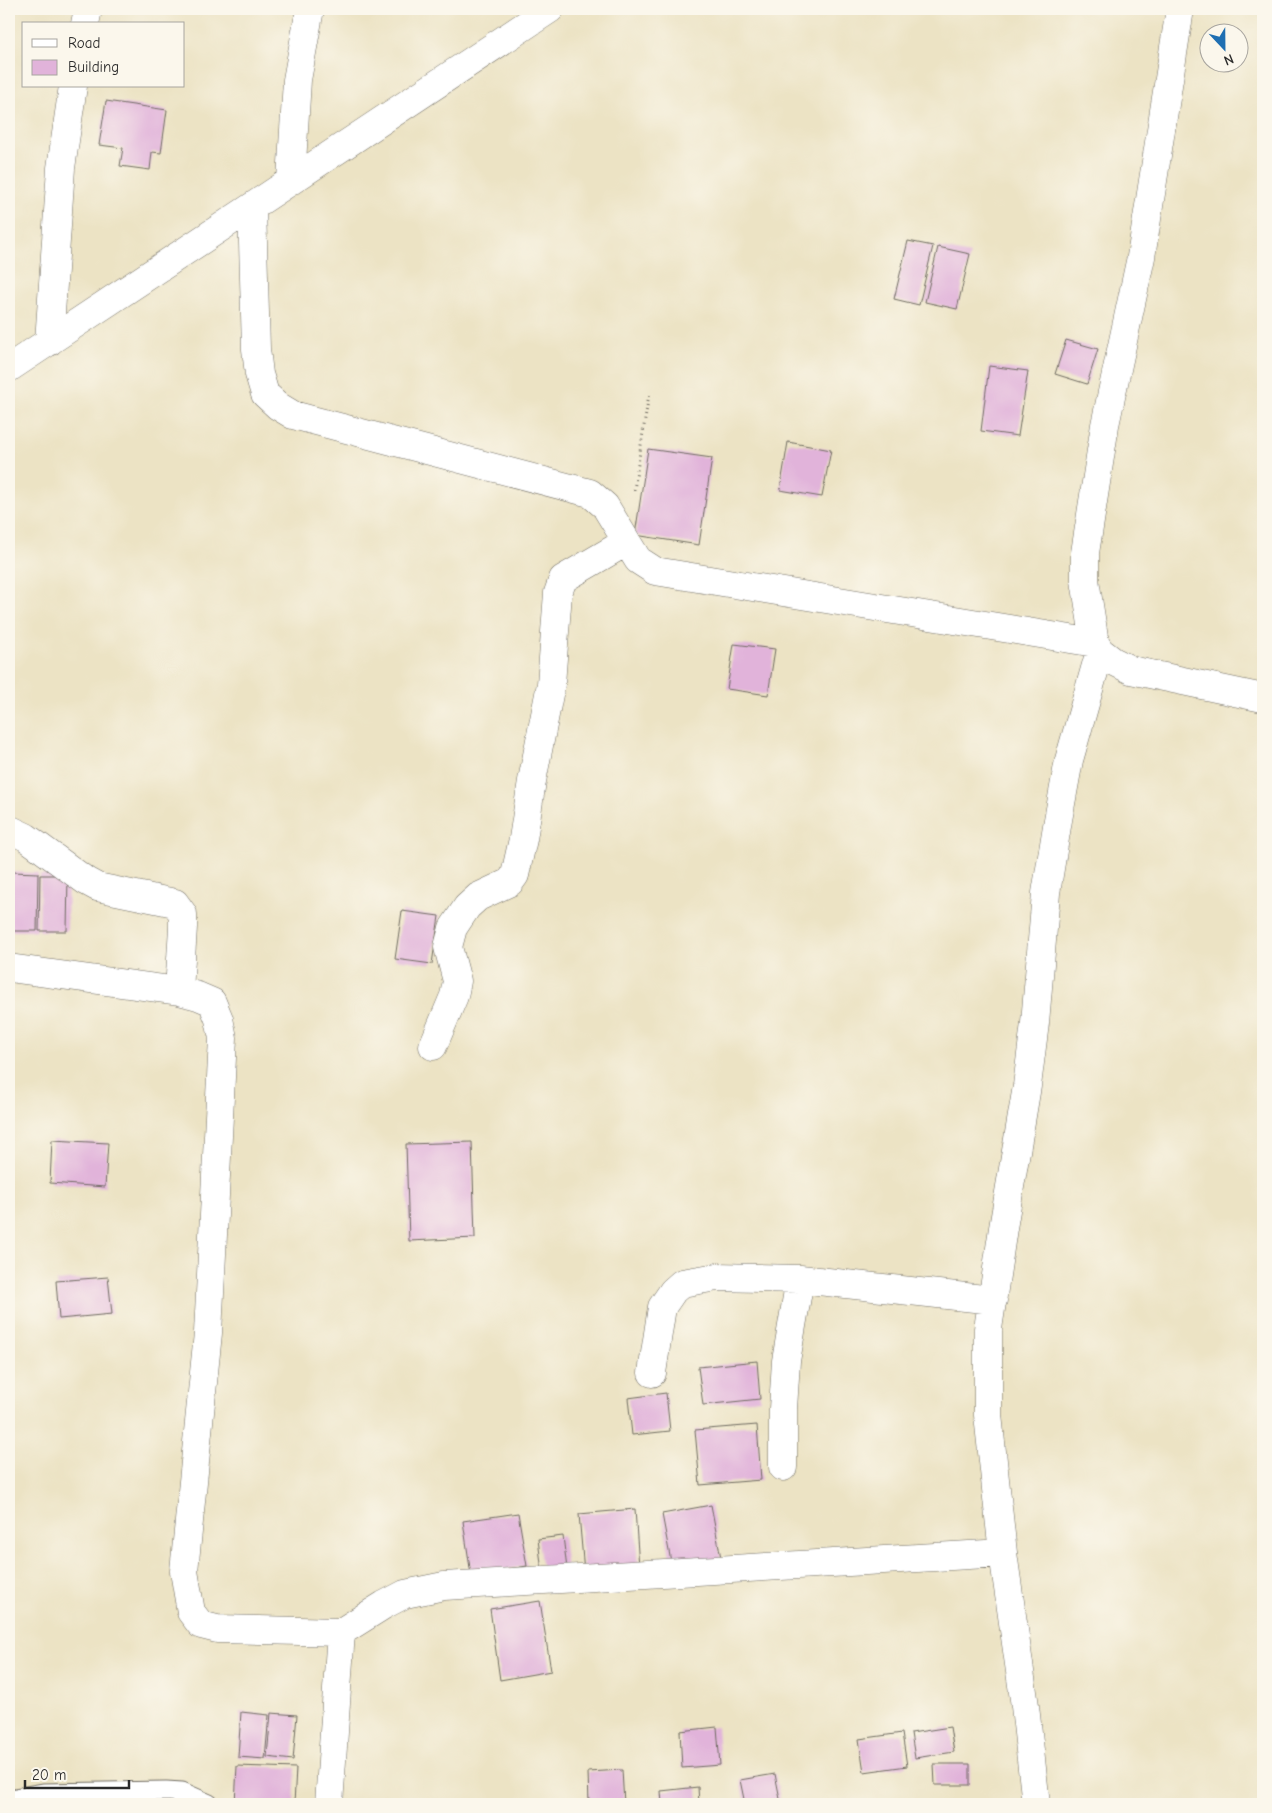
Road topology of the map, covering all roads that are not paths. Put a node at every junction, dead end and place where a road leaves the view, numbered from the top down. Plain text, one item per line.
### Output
1 (88, 9) edge
2 (310, 9) edge
3 (550, 9) edge
4 (1180, 9) edge
5 (85, 22) edge
6 (73, 88) edge
7 (291, 180) junction
8 (252, 207) junction
9 (49, 342) junction
10 (9, 368) edge
11 (626, 542) junction
12 (1098, 647) junction
13 (1263, 698) edge
14 (9, 829) edge
15 (9, 968) edge
16 (179, 991) junction
17 (433, 1046) dead end
18 (800, 1279) junction
19 (992, 1300) junction
20 (652, 1373) dead end
21 (783, 1467) dead end
22 (1003, 1553) junction
23 (340, 1632) junction
24 (9, 1802) edge
25 (209, 1804) edge
26 (329, 1804) edge
27 (1036, 1804) edge

1 - 5 street
2 - 7 street
3 - 7 street
4 - 12 street
6 - 9 street
7 - 8 street
8 - 9 street
8 - 11 street
9 - 10 street
11 - 12 street
11 - 17 street
12 - 13 street
12 - 19 street
14 - 16 street
15 - 16 street
16 - 23 street
18 - 19 street
18 - 20 street
18 - 21 street
19 - 22 street
22 - 23 street
22 - 27 street
23 - 26 street
24 - 25 lane

